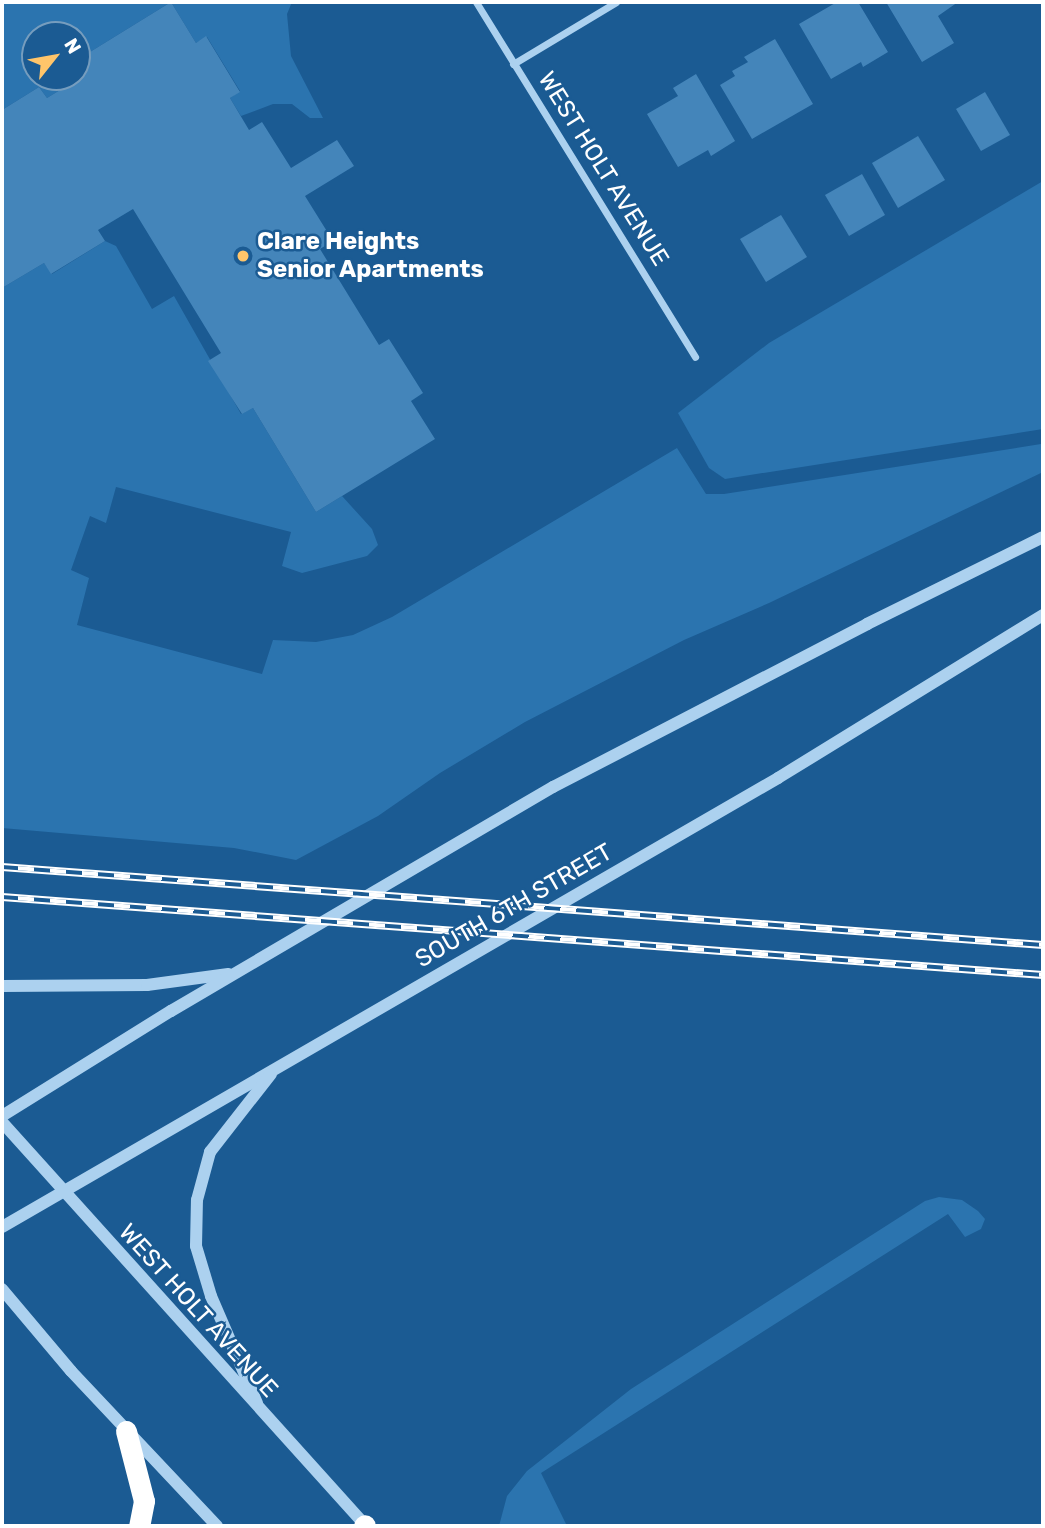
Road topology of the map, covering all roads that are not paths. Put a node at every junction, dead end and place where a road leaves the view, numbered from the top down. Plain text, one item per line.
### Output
1 (477, 2) edge
2 (616, 2) edge
3 (513, 64) junction
4 (695, 357) dead end
5 (1043, 537) edge
6 (1043, 615) edge
7 (235, 974) junction
8 (2, 986) edge
9 (275, 1068) junction
10 (2, 1116) edge
11 (2, 1122) edge
12 (63, 1191) junction
13 (2, 1227) edge
14 (2, 1289) edge
15 (261, 1413) junction
16 (126, 1431) junction
17 (139, 1526) edge
18 (216, 1526) edge
19 (365, 1526) edge

1 - 3 street, WEST HOLT AVENUE
2 - 3 street
3 - 4 street, WEST HOLT AVENUE
5 - 7 street
6 - 9 street, SOUTH 6TH STREET
7 - 8 street
7 - 10 street
9 - 12 street, SOUTH 6TH STREET
9 - 15 street
11 - 12 street, WEST HOLT AVENUE
12 - 13 street, SOUTH 6TH STREET
12 - 15 street, WEST HOLT AVENUE
14 - 16 street
15 - 19 street, WEST HOLT AVENUE
16 - 17 highway
16 - 18 street

